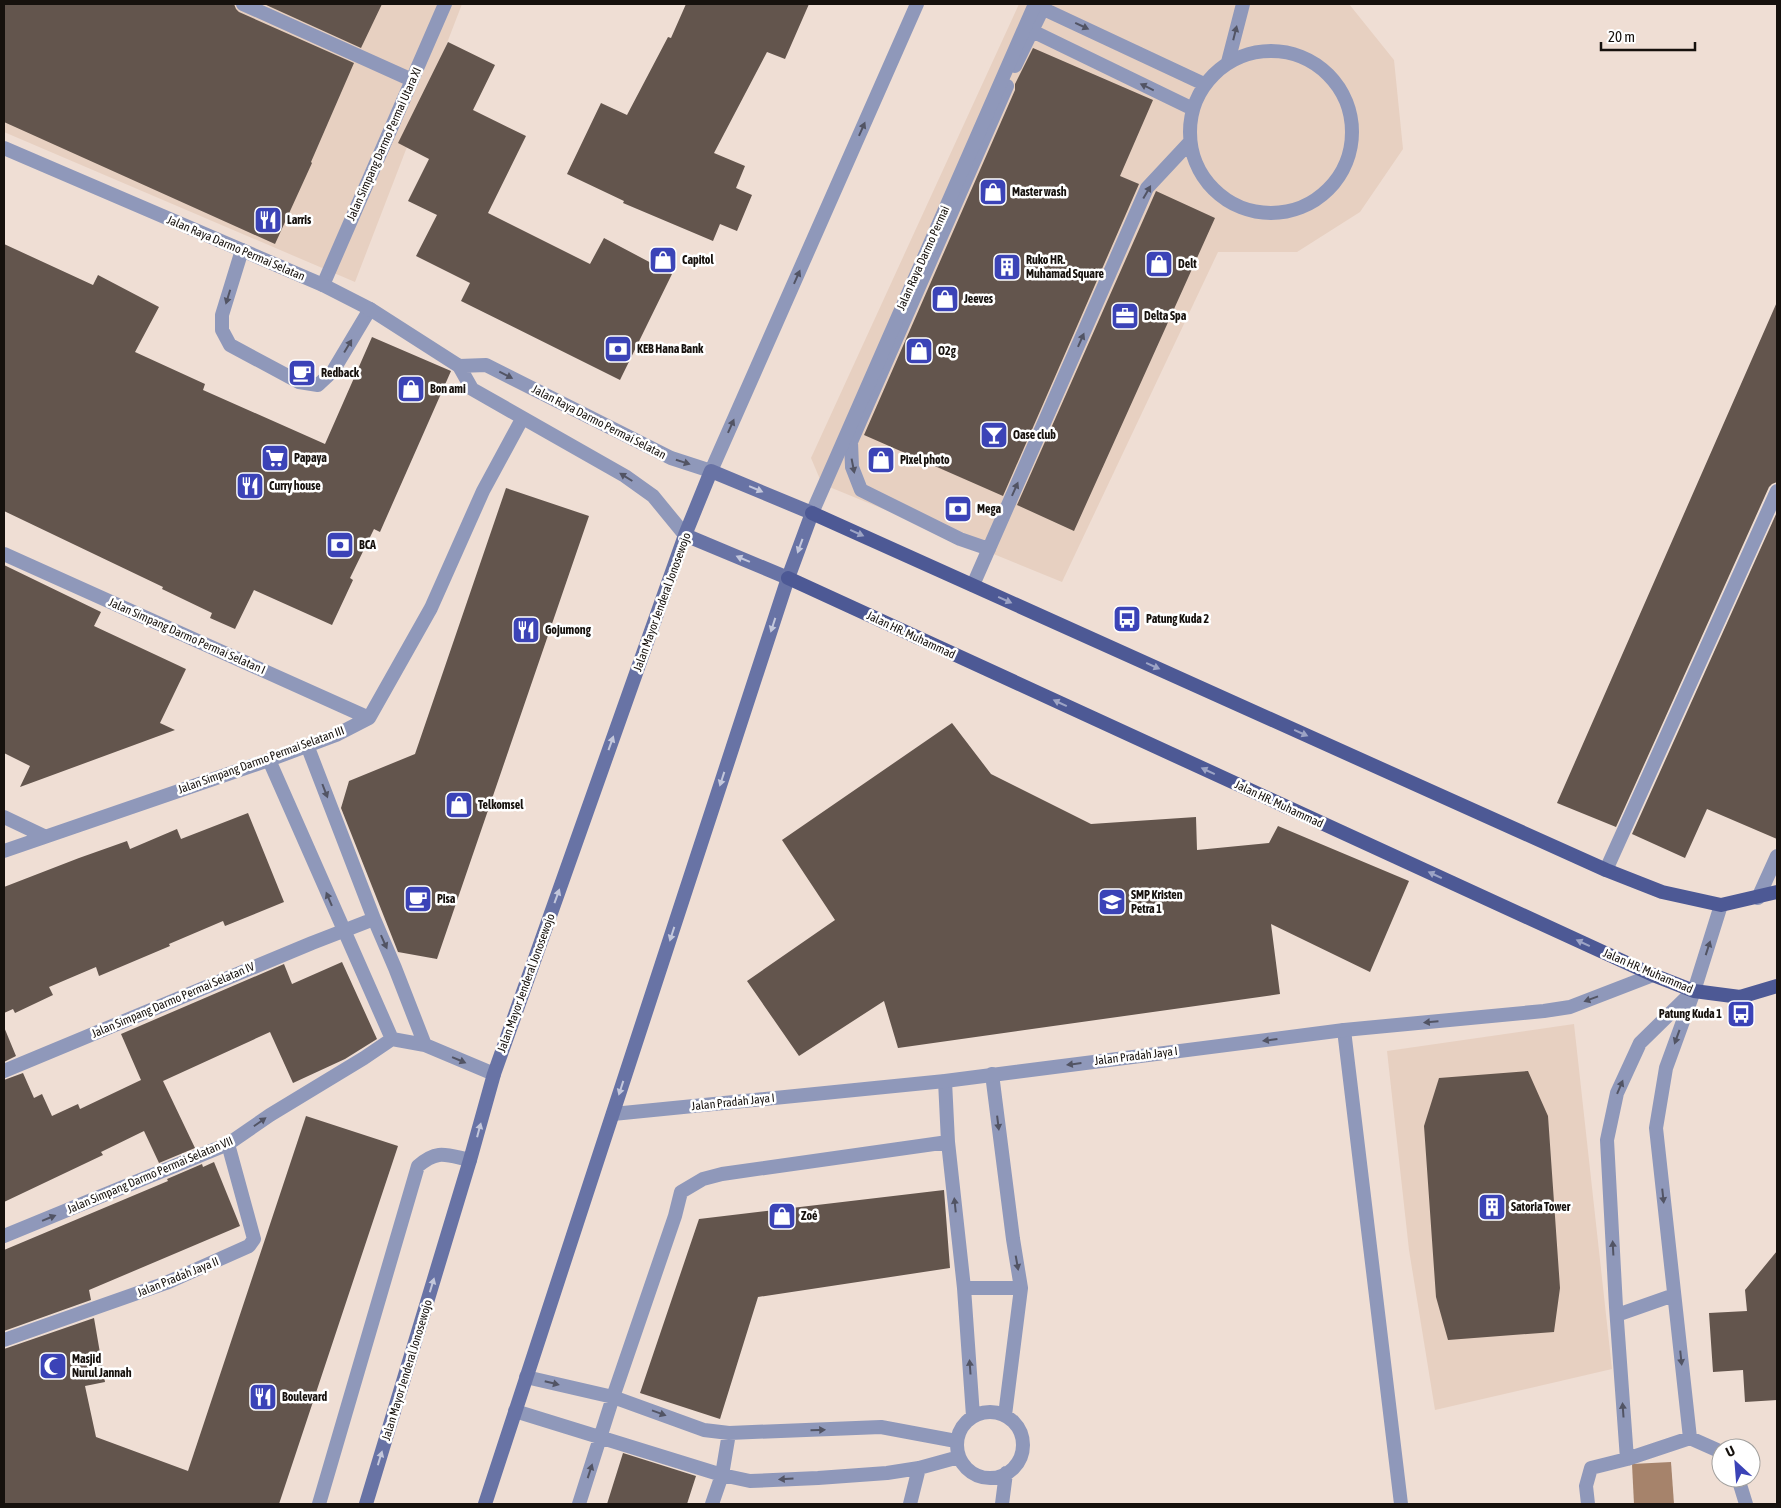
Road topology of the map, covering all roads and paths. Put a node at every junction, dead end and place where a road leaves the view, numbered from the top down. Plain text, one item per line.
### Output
1 (243, 4) edge
2 (446, 4) edge
3 (918, 4) edge
4 (1242, 4) edge
5 (1039, 5) edge
6 (1028, 29) junction
7 (1228, 62) junction
8 (412, 80) junction
9 (1204, 84) junction
10 (1191, 108) junction
11 (1189, 143) junction
12 (4, 148) edge
13 (242, 250) junction
14 (323, 285) junction
15 (370, 310) junction
16 (459, 366) junction
17 (522, 419) junction
18 (711, 470) junction
19 (1777, 491) edge
20 (812, 513) junction
21 (685, 535) junction
22 (989, 549) junction
23 (4, 554) edge
24 (788, 578) junction
25 (973, 585) junction
26 (369, 718) junction
27 (307, 745) junction
28 (269, 760) junction
29 (4, 817) edge
30 (44, 836) junction
31 (4, 852) edge
32 (1777, 856) edge
33 (1606, 870) junction
34 (1777, 892) edge
35 (1758, 898) junction
36 (1721, 905) junction
37 (374, 919) junction
38 (343, 931) junction
39 (1653, 975) junction
40 (1777, 986) edge
41 (1694, 991) junction
42 (1344, 1030) junction
43 (392, 1039) junction
44 (425, 1045) junction
45 (4, 1071) edge
46 (494, 1074) junction
47 (992, 1074) junction
48 (945, 1081) junction
49 (613, 1114) junction
50 (948, 1142) junction
51 (228, 1144) junction
52 (470, 1160) junction
53 (4, 1236) edge
54 (964, 1288) junction
55 (1021, 1288) junction
56 (1674, 1295) junction
57 (1617, 1315) junction
58 (4, 1340) edge
59 (526, 1377) junction
60 (613, 1397) junction
61 (515, 1411) junction
62 (1005, 1415) junction
63 (973, 1416) junction
64 (729, 1433) junction
65 (600, 1438) junction
66 (1690, 1438) junction
67 (956, 1441) junction
68 (1711, 1447) edge
69 (959, 1457) junction
70 (1627, 1459) junction
71 (919, 1468) junction
72 (1006, 1473) junction
73 (722, 1475) junction
74 (1741, 1488) edge
75 (319, 1504) edge
76 (366, 1504) edge
77 (485, 1504) edge
78 (579, 1504) edge
79 (712, 1504) edge
80 (910, 1504) edge
81 (1002, 1504) edge
82 (1401, 1504) edge
83 (1588, 1504) edge
84 (1746, 1504) edge

1 - 8 street
2 - 8 street, Jalan Simpang Darmo Permai Utara XI
18 -> 3 street
7 -> 4 street
5 - 6 street, Jalan Raya Darmo Permai
5 -> 9 street
10 -> 6 street
6 - 20 street, Jalan Raya Darmo Permai
6 -> 22 street
7 - 9 street
7 - 11 street
8 - 14 street, Jalan Simpang Darmo Permai Utara XI
9 - 10 street
10 - 11 street
22 -> 11 street
12 - 13 street, Jalan Raya Darmo Permai Selatan
13 - 14 street, Jalan Raya Darmo Permai Selatan
13 -> 15 street
14 - 15 street, Jalan Raya Darmo Permai Selatan
15 - 16 street, Jalan Raya Darmo Permai Selatan
16 - 17 street, Jalan Raya Darmo Permai Selatan
16 -> 18 street, Jalan Raya Darmo Permai Selatan
21 -> 17 street, Jalan Raya Darmo Permai Selatan
17 - 26 street
18 -> 20 main road
18 - 21 main road, Jalan Mayor Jenderal Jonosewojo
19 - 33 street
20 -> 24 main road
20 -> 25 main road
24 -> 21 main road
46 -> 21 main road, Jalan Mayor Jenderal Jonosewojo
22 - 25 street
23 - 26 street, Jalan Simpang Darmo Permai Selatan I
39 -> 24 main road, Jalan HR. Muhammad
24 -> 49 main road
25 -> 33 main road
26 - 27 street, Jalan Simpang Darmo Permai Selatan III
27 - 28 street, Jalan Simpang Darmo Permai Selatan III
27 -> 37 street
28 - 30 street, Jalan Simpang Darmo Permai Selatan III
38 -> 28 street
29 - 30 street
30 - 31 street, Jalan Simpang Darmo Permai Selatan III
32 - 35 street
33 - 36 main road
34 - 35 main road
35 - 36 main road
41 -> 36 street
37 - 38 street, Jalan Simpang Darmo Permai Selatan IV
37 -> 44 street
38 - 43 street
38 - 45 street, Jalan Simpang Darmo Permai Selatan IV
39 - 41 main road, Jalan HR. Muhammad
39 -> 42 street, Jalan Pradah Jaya I
40 - 41 main road, Jalan HR. Muhammad
41 -> 56 street
57 -> 41 street
42 -> 47 street, Jalan Pradah Jaya I
42 - 82 street
43 - 44 street
51 -> 43 street, Jalan Simpang Darmo Permai Selatan VII
44 -> 46 street
52 -> 46 main road, Jalan Mayor Jenderal Jonosewojo
47 - 48 street, Jalan Pradah Jaya I
47 -> 55 street
48 - 49 street, Jalan Pradah Jaya I
48 - 50 street
49 - 59 main road
54 -> 50 street
50 - 60 street
53 -> 51 street, Jalan Simpang Darmo Permai Selatan VII
51 - 58 street, Jalan Pradah Jaya II
52 - 75 street
76 -> 52 main road, Jalan Mayor Jenderal Jonosewojo
54 - 55 street
63 -> 54 street
55 - 62 street
56 - 57 street
56 -> 66 street
70 -> 57 street
59 -> 60 street
59 - 61 main road
60 -> 64 street
60 - 65 street
61 - 65 street
61 - 77 main road
62 - 63 street
62 - 72 street
63 - 67 street
64 -> 67 street
64 - 73 street
65 - 73 street
78 -> 65 street
66 - 68 street
66 - 70 street
67 - 69 street
69 - 71 street
69 - 72 street
70 - 83 street
71 -> 73 street
71 - 80 street
72 - 81 street
73 - 79 street
74 - 84 street

